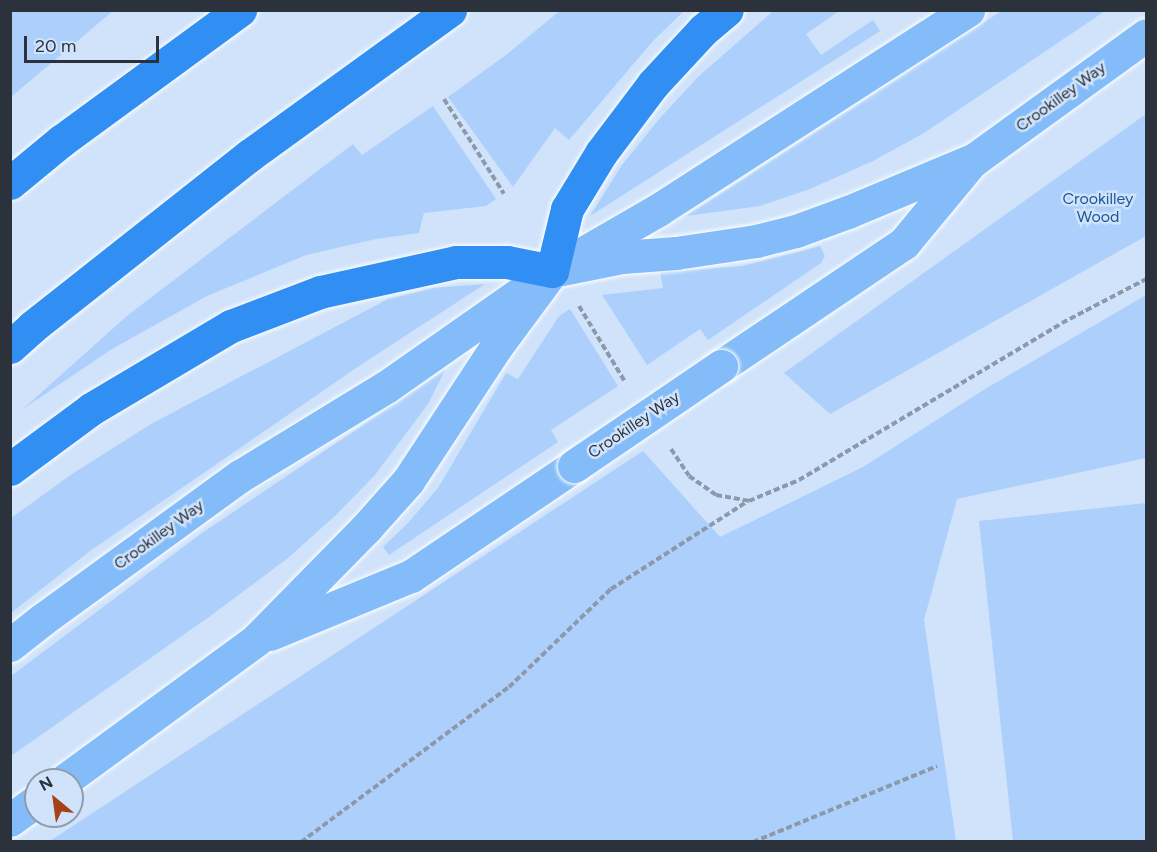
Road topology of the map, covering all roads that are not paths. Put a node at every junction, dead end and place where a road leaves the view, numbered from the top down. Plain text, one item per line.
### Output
1 (240, 10) edge
2 (450, 10) edge
3 (727, 10) edge
4 (968, 10) edge
5 (1146, 36) edge
6 (975, 159) junction
7 (10, 183) edge
8 (552, 271) junction
9 (10, 346) edge
10 (10, 469) edge
11 (256, 640) junction
12 (10, 645) edge
13 (81, 768) edge
14 (24, 810) edge
15 (10, 820) edge

1 - 7 highway
2 - 9 highway
3 - 8 highway
4 - 8 main road, Crookilley Way
5 - 6 main road, Crookilley Way
6 - 8 main road, Crookilley Way
6 - 11 main road, Crookilley Way, bridge
8 - 10 highway
8 - 11 main road, Crookilley Way
8 - 12 main road, Crookilley Way
11 - 13 main road, Crookilley Way
14 - 15 main road

